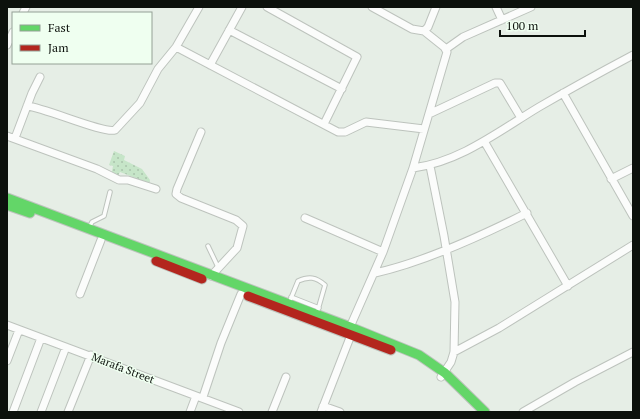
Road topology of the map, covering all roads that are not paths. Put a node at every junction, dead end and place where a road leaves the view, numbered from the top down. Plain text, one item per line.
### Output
1 (199, 7) edge
2 (242, 7) edge
3 (372, 7) edge
4 (436, 7) edge
5 (496, 7) edge
6 (531, 7) edge
7 (270, 8) edge
8 (502, 20) junction
9 (229, 30) junction
10 (424, 31) junction
11 (12, 34) edge
12 (7, 45) edge
13 (176, 47) junction
14 (446, 49) junction
15 (633, 55) edge
16 (210, 65) junction
17 (40, 77) dead end
18 (342, 89) junction
19 (563, 93) junction
20 (27, 106) junction
21 (429, 114) junction
22 (521, 118) junction
23 (324, 124) junction
24 (424, 129) junction
25 (201, 132) dead end
26 (7, 136) edge
27 (15, 138) junction
28 (484, 141) junction
29 (430, 166) junction
30 (413, 168) junction
31 (633, 168) edge
32 (611, 179) junction
33 (156, 189) dead end
34 (110, 192) dead end
35 (7, 198) edge
36 (7, 205) edge
37 (527, 213) junction
38 (633, 216) edge
39 (305, 218) dead end
40 (88, 229) junction
41 (101, 240) junction
42 (633, 245) edge
43 (208, 246) dead end
44 (446, 249) junction
45 (383, 252) junction
46 (218, 267) junction
47 (186, 270) junction
48 (375, 273) junction
49 (211, 276) junction
50 (568, 286) junction
51 (80, 294) dead end
52 (241, 294) junction
53 (290, 301) junction
54 (304, 310) junction
55 (318, 311) junction
56 (7, 325) edge
57 (18, 330) junction
58 (351, 331) junction
59 (42, 338) junction
60 (66, 347) junction
61 (454, 352) junction
62 (633, 352) edge
63 (90, 356) junction
64 (7, 361) edge
65 (443, 375) junction
66 (286, 377) dead end
67 (199, 397) junction
68 (219, 408) edge
69 (322, 409) edge
70 (13, 412) edge
71 (41, 412) edge
72 (68, 412) edge
73 (190, 412) edge
74 (239, 412) edge
75 (272, 412) edge
76 (340, 412) edge
77 (476, 412) edge
78 (485, 412) edge
79 (523, 412) edge

1 - 13 street
2 - 9 street
3 - 10 street
4 - 10 street
5 - 8 street
6 - 8 street
7 - 18 street
8 - 14 street
9 - 16 street
9 - 18 street
10 - 14 street
11 - 12 street
13 - 16 street
13 - 20 street
14 - 21 street
15 - 19 street
16 - 23 street
17 - 20 street
18 - 23 street
19 - 22 street
19 - 32 street
20 - 27 street
21 - 22 street
21 - 24 street
22 - 28 street
23 - 24 street
24 - 30 street
25 - 46 street
26 - 27 street
27 - 33 street
28 - 29 street
28 - 37 street
29 - 30 street
29 - 44 street
30 - 45 street
31 - 32 street
32 - 38 street
34 - 40 lane
35 - 40 main road
36 - 41 main road
37 - 44 street
37 - 50 street
39 - 45 street
40 - 47 main road
41 - 47 main road
41 - 51 street
42 - 50 street
43 - 46 lane
44 - 48 street
44 - 61 street
45 - 48 street
46 - 49 street
47 - 49 main road
47 - 52 main road
48 - 58 street
49 - 53 main road
50 - 61 street
52 - 54 main road
52 - 67 street
53 - 54 main road
53 - 55 lane
54 - 55 main road
54 - 58 main road
55 - 58 main road
56 - 57 street, Marafa Street
57 - 59 street, Marafa Street
57 - 64 street
58 - 65 main road
58 - 69 street
59 - 60 street, Marafa Street
59 - 70 street
60 - 63 street, Marafa Street
60 - 71 street
61 - 65 street
62 - 79 street
63 - 67 street, Marafa Street
63 - 72 street
65 - 77 main road
65 - 78 main road
66 - 75 street
67 - 68 street, Marafa Street
67 - 73 street
68 - 74 street, Marafa Street
69 - 76 street

